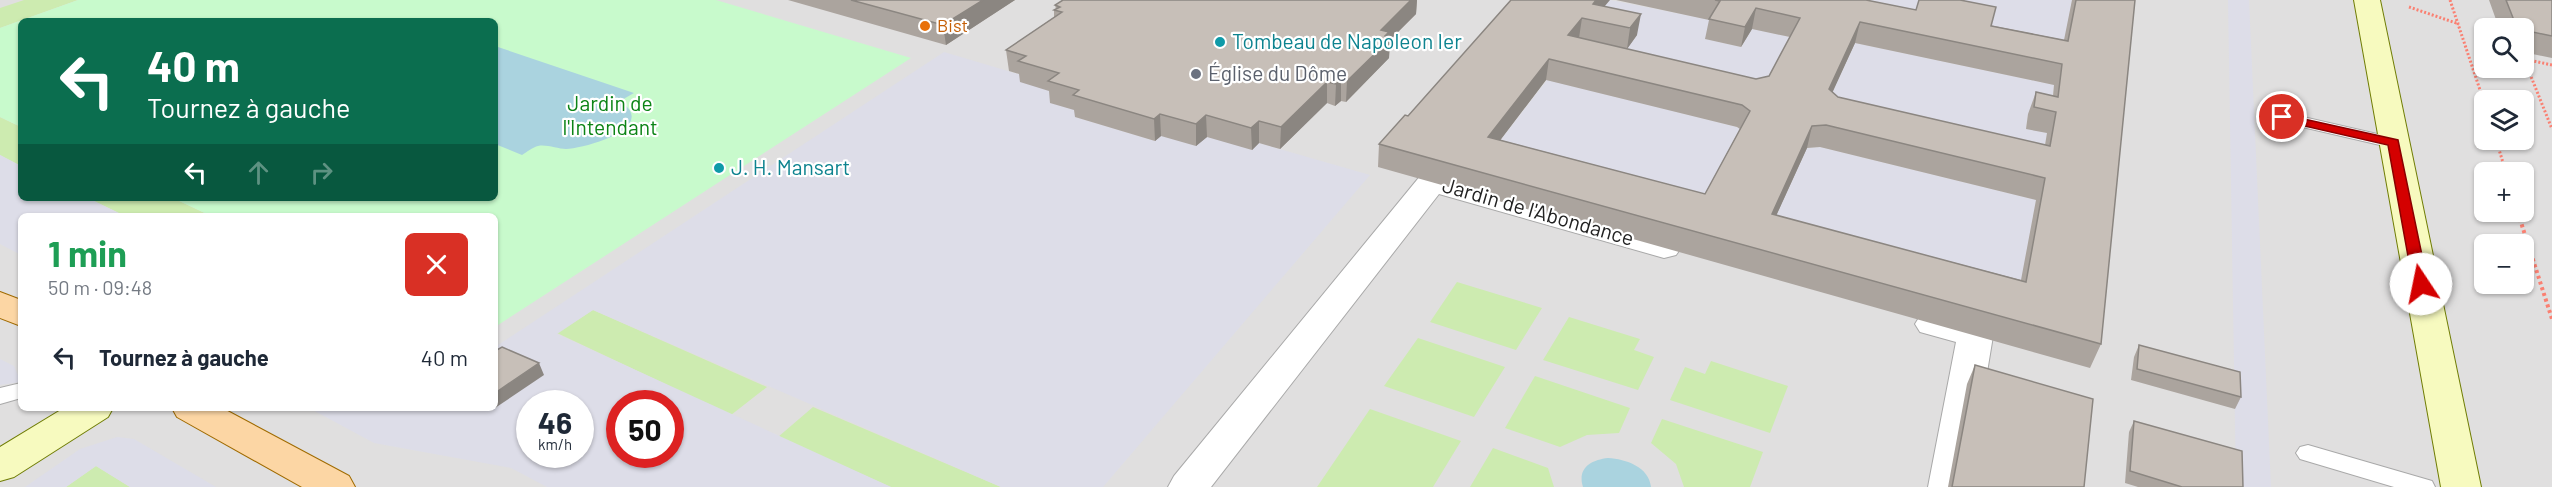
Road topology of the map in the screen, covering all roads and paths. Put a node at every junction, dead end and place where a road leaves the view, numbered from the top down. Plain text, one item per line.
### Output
1 (2367, 0) edge
2 (2450, 0) edge
3 (2408, 7) dead end
4 (2460, 25) junction
5 (2552, 65) edge
6 (2480, 90) edge
7 (2282, 117) dead end
8 (2552, 129) edge
9 (2393, 143) junction
10 (2521, 222) edge
11 (1698, 257) edge
12 (0, 303) edge
13 (18, 313) edge
14 (1905, 316) edge
15 (2552, 319) edge
16 (18, 391) edge
17 (0, 396) edge
18 (89, 411) edge
19 (196, 411) edge
20 (2308, 453) dead end
21 (0, 467) edge
22 (335, 487) edge
23 (1188, 487) edge
24 (1948, 487) edge
25 (2423, 487) edge
26 (2461, 487) edge

1 - 9 main road
2 - 4 path
3 - 4 path
4 - 6 path
5 - 8 path
7 - 9 lane
9 - 26 main road
10 - 15 path
11 - 23 street, Jardin de l'Abondance
12 - 13 main road
14 - 24 street
16 - 17 lane
18 - 21 main road
19 - 22 main road
20 - 25 lane

